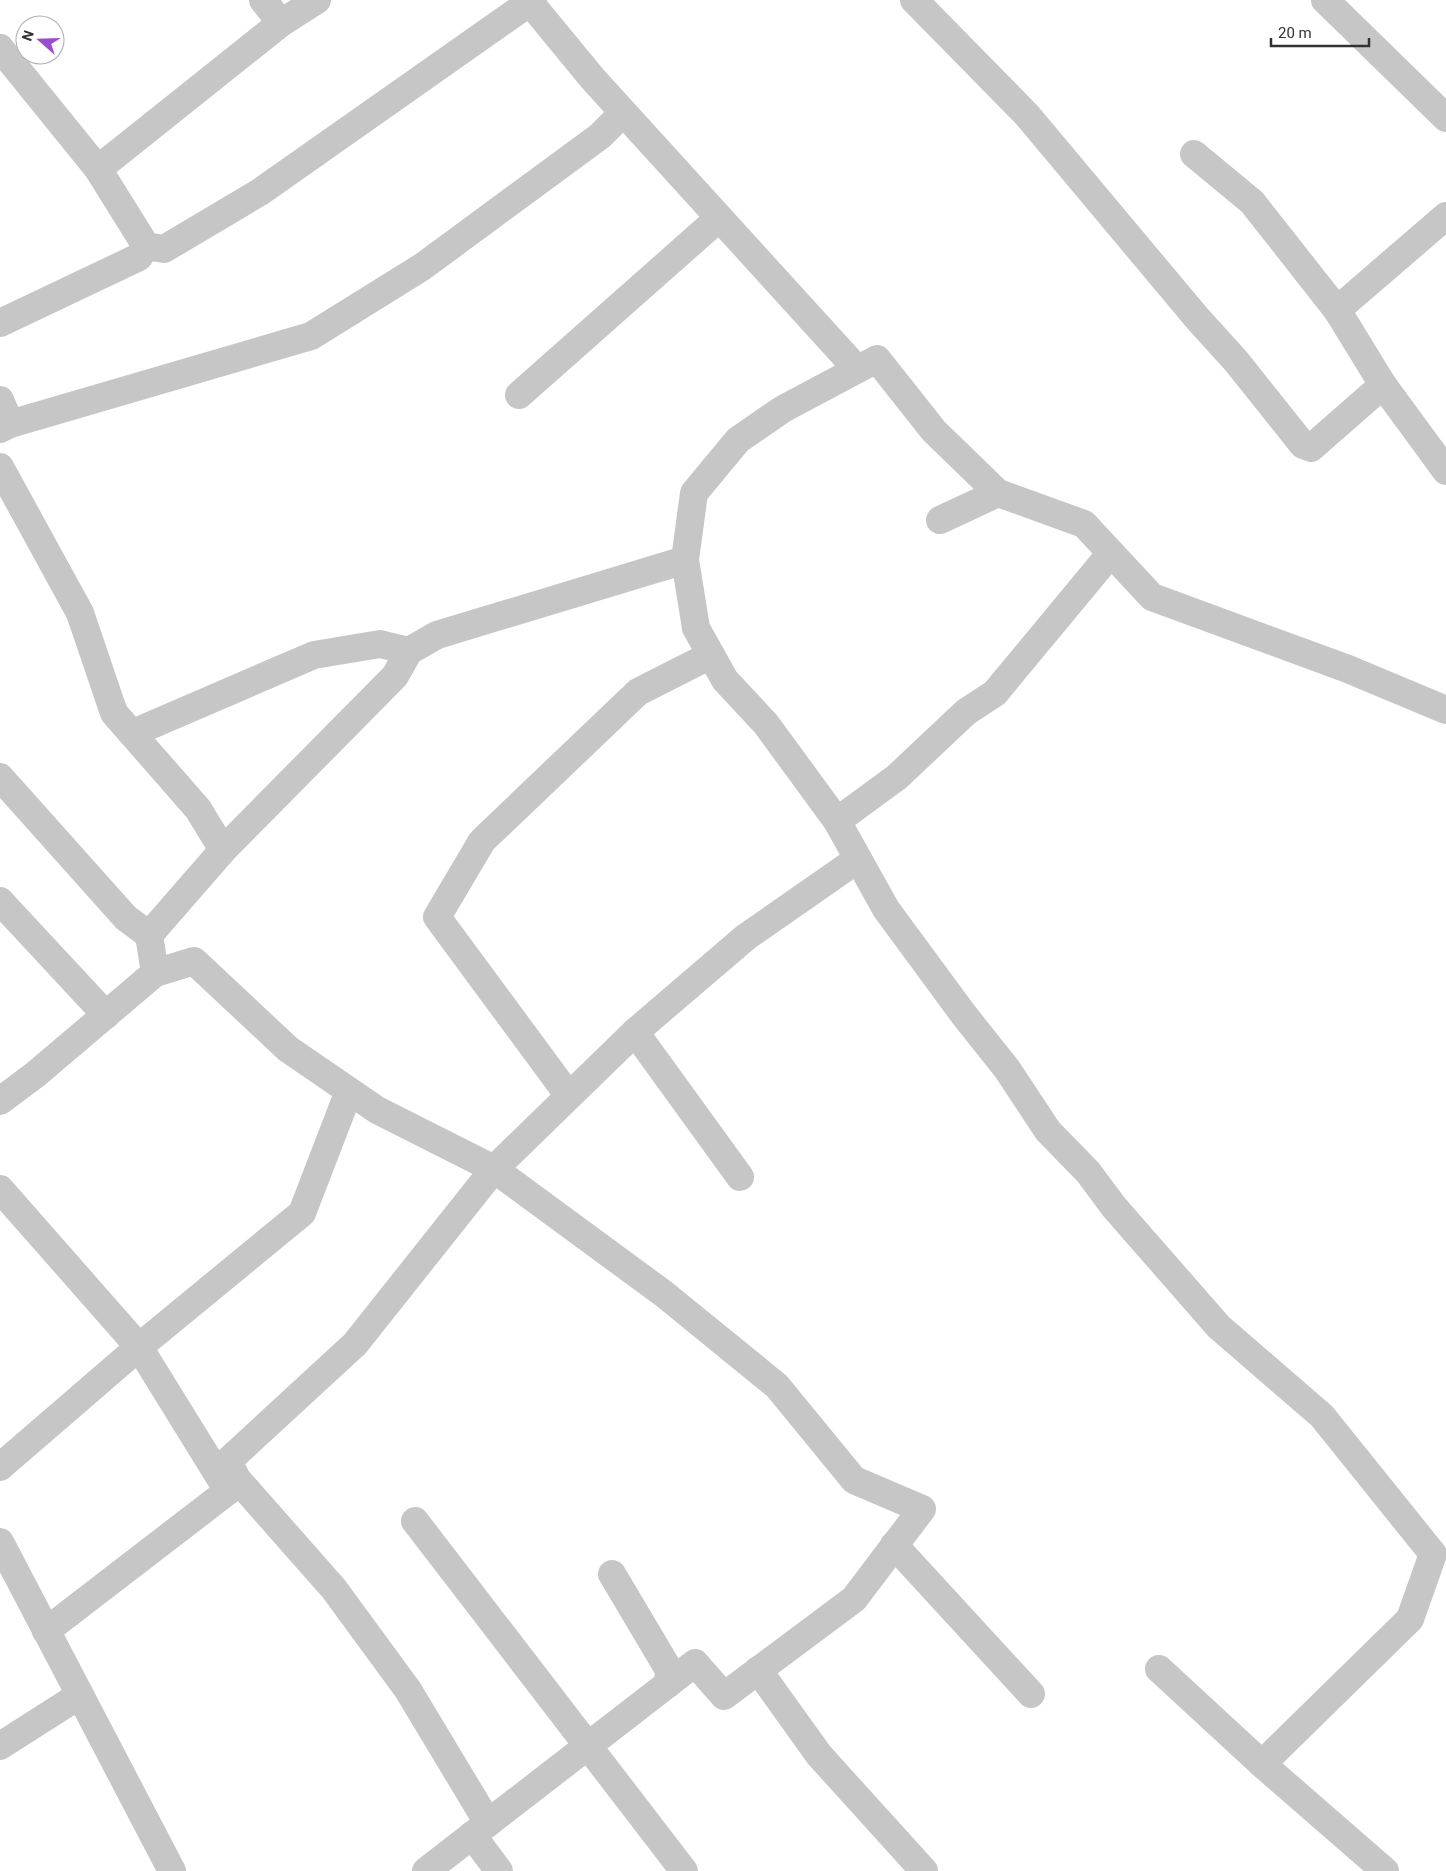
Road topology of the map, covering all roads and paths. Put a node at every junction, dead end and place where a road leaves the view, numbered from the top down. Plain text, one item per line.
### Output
1 (263, 0) edge
2 (317, 0) edge
3 (914, 0) edge
4 (1325, 0) edge
5 (531, 1) edge
6 (281, 23) junction
7 (0, 48) edge
8 (623, 113) junction
9 (1446, 118) edge
10 (1194, 154) dead end
11 (98, 168) junction
12 (1446, 216) edge
13 (719, 218) junction
14 (146, 246) junction
15 (1337, 310) junction
16 (0, 323) edge
17 (858, 369) junction
18 (1383, 385) junction
19 (519, 395) dead end
20 (3, 418) edge
21 (0, 467) edge
22 (1446, 471) edge
23 (998, 492) junction
24 (940, 520) dead end
25 (1111, 553) junction
26 (684, 560) junction
27 (409, 651) junction
28 (711, 655) junction
29 (1446, 710) edge
30 (133, 733) junction
31 (0, 777) edge
32 (837, 821) junction
33 (223, 850) junction
34 (858, 859) junction
35 (0, 901) edge
36 (149, 935) junction
37 (155, 973) junction
38 (106, 1015) junction
39 (635, 1032) junction
40 (350, 1091) junction
41 (569, 1096) junction
42 (0, 1101) edge
43 (494, 1168) junction
44 (740, 1177) dead end
45 (0, 1189) edge
46 (139, 1347) junction
47 (0, 1467) edge
48 (232, 1485) junction
49 (415, 1521) dead end
50 (0, 1542) edge
51 (894, 1545) junction
52 (612, 1574) dead end
53 (46, 1631) junction
54 (1159, 1669) dead end
55 (758, 1670) junction
56 (668, 1684) junction
57 (1032, 1694) dead end
58 (80, 1695) junction
59 (0, 1746) edge
60 (587, 1746) junction
61 (1262, 1764) junction
62 (480, 1829) junction
63 (172, 1871) edge
64 (426, 1871) edge
65 (499, 1871) edge
66 (684, 1871) edge
67 (924, 1871) edge
68 (1385, 1871) edge

1 - 6 street
2 - 6 street
3 - 18 street
4 - 9 street
5 - 8 street
5 - 14 street
6 - 11 street
7 - 11 street
8 - 13 street
8 - 20 street
10 - 15 street
11 - 14 street
12 - 15 street
13 - 17 street
13 - 19 street
14 - 16 street
15 - 18 street
17 - 23 street
17 - 26 street
18 - 22 street
21 - 30 street
23 - 24 street
23 - 25 street
25 - 29 street
25 - 32 street
26 - 27 street
26 - 28 street
27 - 30 street
27 - 33 street
28 - 32 street
28 - 41 street
30 - 33 street
31 - 36 street
32 - 34 street
33 - 36 street
34 - 39 street
34 - 61 street
35 - 38 street
36 - 37 street
37 - 38 street
37 - 40 street
38 - 42 street
39 - 41 street
39 - 44 street
40 - 43 street
40 - 46 street
41 - 43 street
43 - 48 street
43 - 51 street
45 - 46 street
46 - 47 street
46 - 48 street
48 - 53 street
48 - 62 street
49 - 60 street
50 - 53 street
51 - 55 street
51 - 57 street
52 - 56 street
53 - 58 street
54 - 61 street
55 - 56 street
55 - 67 street
56 - 60 street
58 - 59 street
58 - 63 street
60 - 62 street
60 - 66 street
61 - 68 street
62 - 64 street
62 - 65 street

